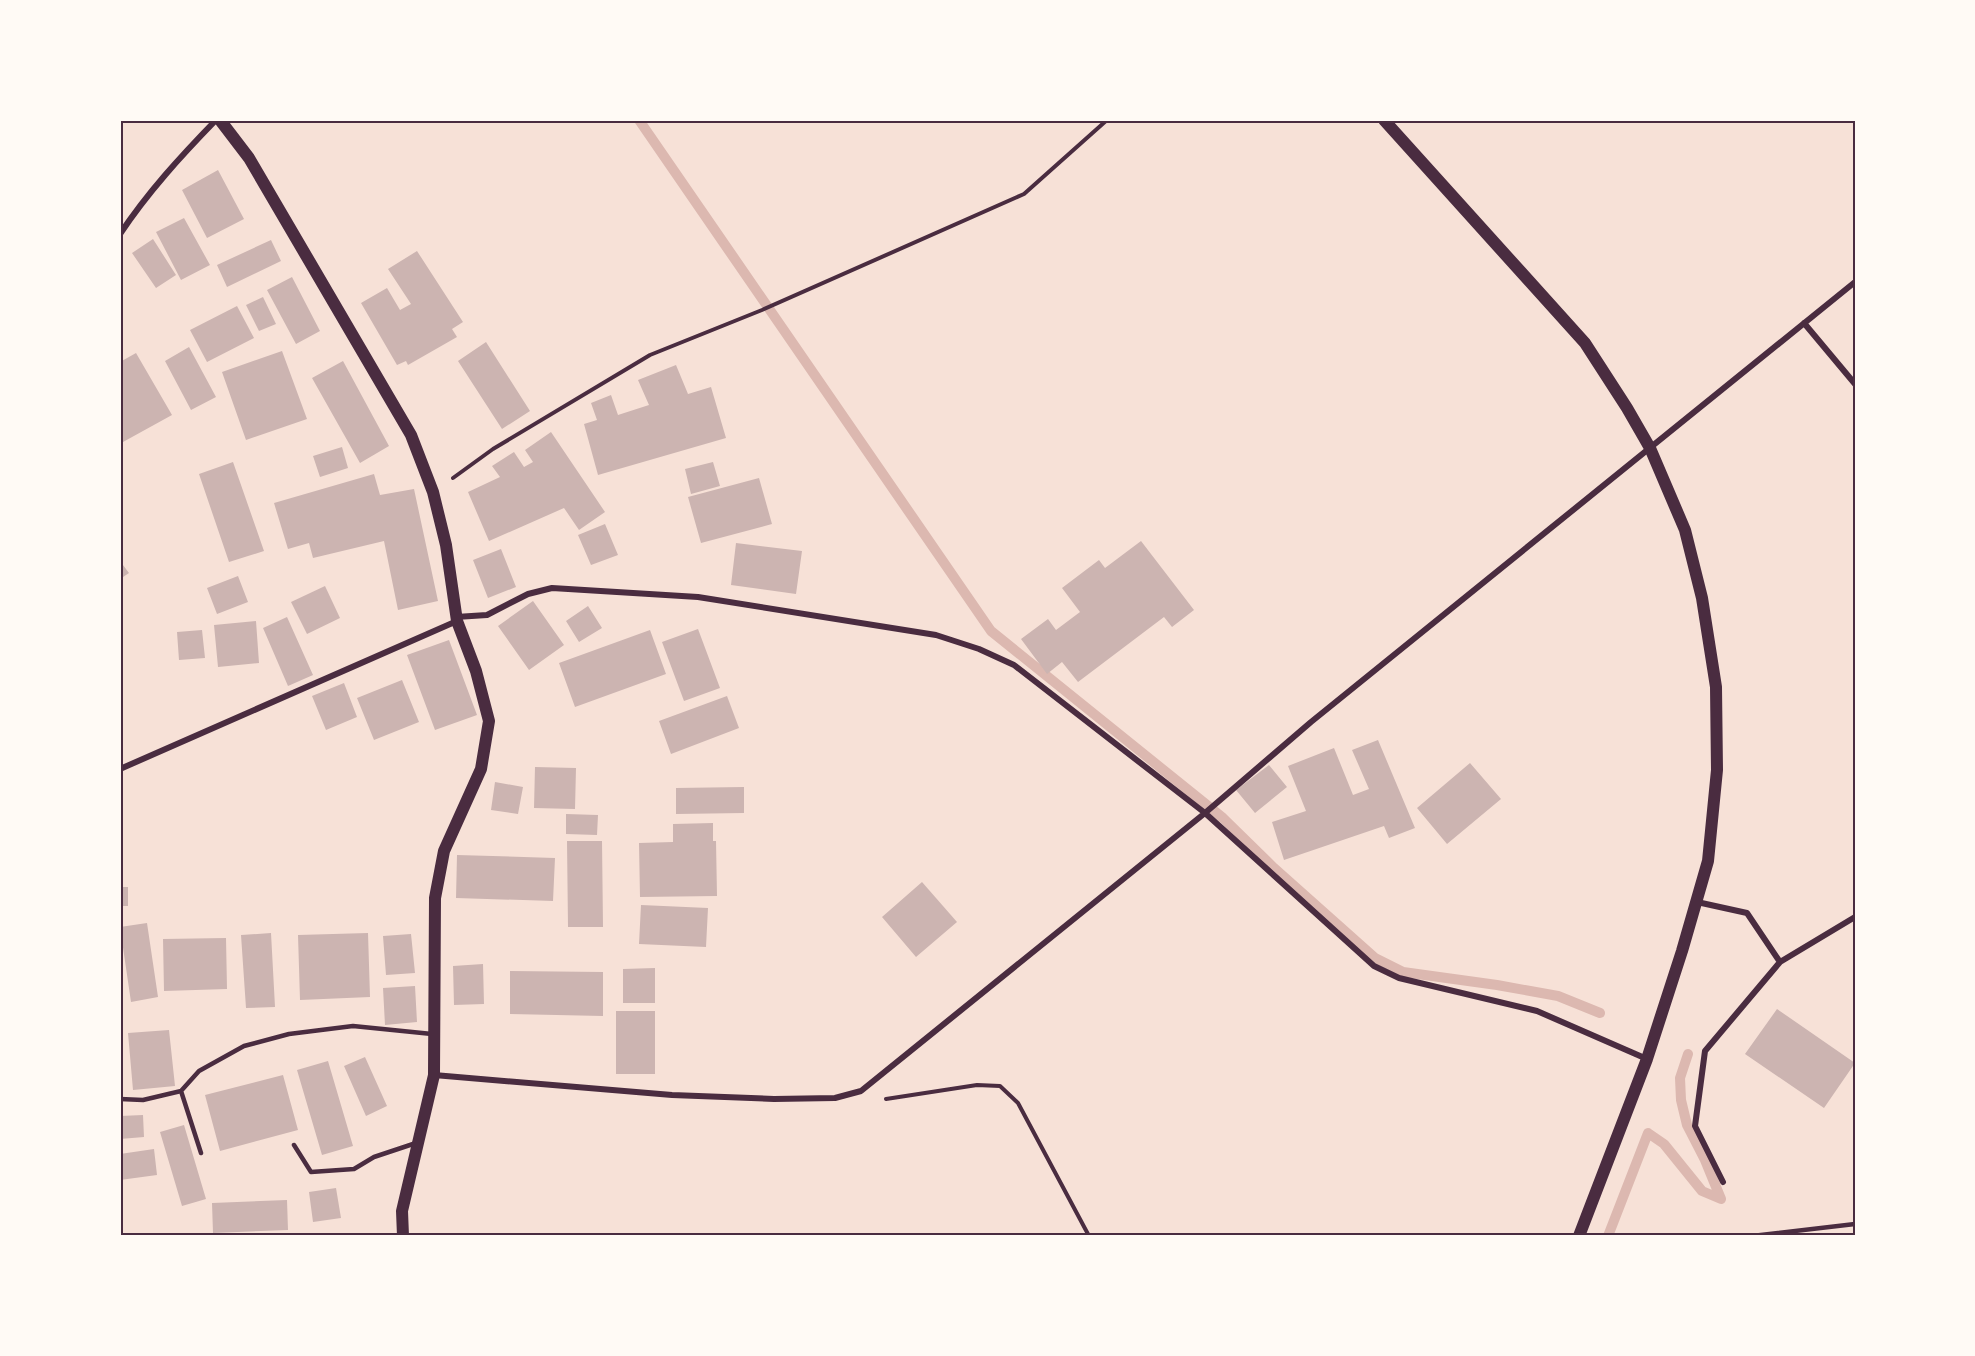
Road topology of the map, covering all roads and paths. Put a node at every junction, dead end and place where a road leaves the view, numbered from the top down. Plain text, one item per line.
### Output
1 (218, 120) edge
2 (1107, 120) edge
3 (1384, 120) edge
4 (120, 234) edge
5 (1855, 282) edge
6 (1804, 323) junction
7 (1855, 384) edge
8 (1650, 448) junction
9 (432, 492) junction
10 (456, 619) junction
11 (120, 769) edge
12 (1205, 813) junction
13 (1697, 902) junction
14 (1855, 917) edge
15 (1780, 962) junction
16 (434, 1034) junction
17 (1647, 1059) junction
18 (434, 1075) junction
19 (181, 1091) junction
20 (120, 1099) edge
21 (883, 1099) dead end
22 (419, 1143) junction
23 (294, 1145) dead end
24 (201, 1153) dead end
25 (1723, 1182) dead end
26 (1855, 1224) edge
27 (402, 1236) edge
28 (1089, 1236) edge
29 (1579, 1236) edge
30 (1752, 1236) edge

1 - 4 street
1 - 9 main road
2 - 9 path
3 - 8 main road
5 - 6 street
6 - 7 street
6 - 8 street
8 - 12 street
8 - 13 main road
9 - 10 main road
10 - 11 street
10 - 12 street
10 - 16 main road
12 - 17 street
12 - 18 street
13 - 15 street
13 - 17 main road
14 - 15 street
15 - 25 street
16 - 18 main road
16 - 19 lane
17 - 29 main road
18 - 22 main road
19 - 20 lane
19 - 24 lane
21 - 28 path
22 - 23 lane
22 - 27 main road
26 - 30 lane

